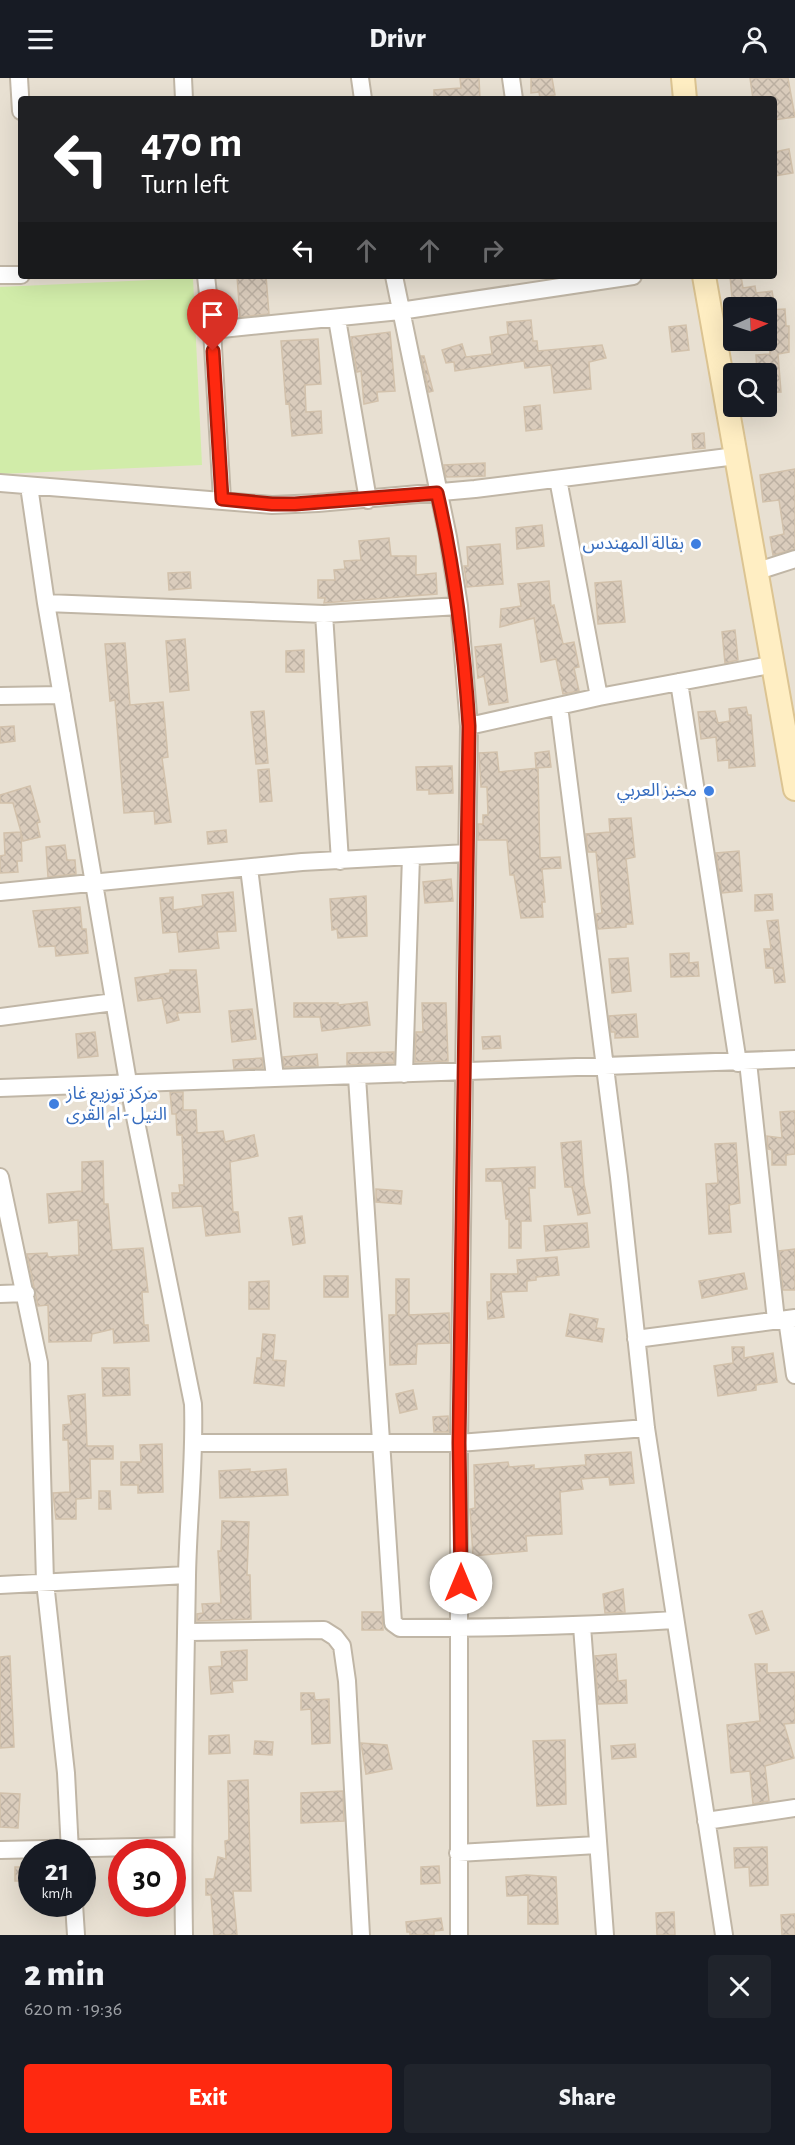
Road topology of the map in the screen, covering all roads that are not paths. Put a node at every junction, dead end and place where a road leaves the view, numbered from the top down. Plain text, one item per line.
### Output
1 (19, 78) edge
2 (183, 78) edge
3 (360, 78) edge
4 (511, 78) edge
5 (683, 78) edge
6 (20, 96) edge
7 (184, 96) edge
8 (363, 96) edge
9 (514, 96) edge
10 (685, 96) edge
11 (0, 275) edge
12 (18, 275) edge
13 (206, 279) edge
14 (395, 279) edge
15 (592, 279) edge
16 (705, 279) edge
17 (538, 283) edge
18 (400, 310) junction
19 (337, 319) junction
20 (212, 330) junction
21 (736, 456) junction
22 (558, 479) junction
23 (0, 483) edge
24 (29, 486) junction
25 (437, 493) junction
26 (222, 499) junction
27 (368, 500) junction
28 (795, 559) edge
29 (758, 571) junction
30 (46, 603) junction
31 (459, 606) junction
32 (324, 614) junction
33 (775, 664) junction
34 (679, 682) junction
35 (62, 695) junction
36 (0, 696) edge
37 (599, 697) junction
38 (559, 706) junction
39 (469, 726) junction
40 (793, 756) edge
41 (795, 789) edge
42 (467, 853) junction
43 (411, 856) junction
44 (340, 861) junction
45 (249, 868) junction
46 (94, 883) junction
47 (0, 892) edge
48 (114, 1002) junction
49 (0, 1017) edge
50 (795, 1059) edge
51 (743, 1063) junction
52 (605, 1068) junction
53 (464, 1073) junction
54 (404, 1074) junction
55 (275, 1077) junction
56 (357, 1077) junction
57 (128, 1082) junction
58 (0, 1088) edge
59 (0, 1177) edge
60 (26, 1293) junction
61 (0, 1294) edge
62 (786, 1319) edge
63 (636, 1339) junction
64 (795, 1375) edge
65 (646, 1428) junction
66 (194, 1443) junction
67 (380, 1443) junction
68 (459, 1443) junction
69 (187, 1575) junction
70 (45, 1582) junction
71 (0, 1585) edge
72 (674, 1620) junction
73 (582, 1626) junction
74 (461, 1628) junction
75 (188, 1632) junction
76 (795, 1808) edge
77 (706, 1821) junction
78 (69, 1839) edge
79 (182, 1839) edge
80 (597, 1845) junction
81 (0, 1850) edge
82 (18, 1850) edge
83 (458, 1853) junction
84 (75, 1917) edge
85 (184, 1917) edge
86 (76, 1935) edge
87 (184, 1935) edge
88 (362, 1935) edge
89 (459, 1935) edge
90 (605, 1935) edge
91 (724, 1935) edge

1 - 6 street
2 - 7 street
3 - 8 street
4 - 9 street
5 - 10 street
11 - 12 street
13 - 20 street
14 - 18 street
15 - 17 street
16 - 21 street
17 - 18 street
18 - 19 street
18 - 25 street
19 - 20 street
19 - 27 street
20 - 26 street
21 - 22 street
21 - 29 street
22 - 25 street
22 - 37 street
23 - 24 street
24 - 26 street
24 - 30 street
25 - 27 street
25 - 31 street
26 - 27 street
28 - 29 street
29 - 33 street
30 - 32 street
30 - 35 street
31 - 32 street
31 - 39 street
32 - 44 street
33 - 34 street
33 - 40 street
34 - 37 street
34 - 51 street
35 - 36 street
35 - 46 street
37 - 38 street
38 - 39 street
38 - 52 street
39 - 42 street
40 - 41 street
42 - 43 street
42 - 53 street
43 - 44 street
43 - 54 street
44 - 45 street
45 - 46 street
45 - 55 street
46 - 47 street
46 - 48 street
48 - 49 street
48 - 57 street
50 - 51 street
51 - 52 street
51 - 62 street
52 - 53 street
52 - 63 street
53 - 54 street
53 - 68 street
54 - 56 street
55 - 56 street
55 - 57 street
56 - 67 street
57 - 58 street
57 - 66 street
59 - 60 street
60 - 61 street
60 - 70 street
62 - 63 street
62 - 64 street
63 - 65 street
65 - 68 street
65 - 72 street
66 - 67 street
66 - 69 street
67 - 68 street
67 - 74 street
68 - 74 street
69 - 70 street
69 - 75 street
70 - 71 street
70 - 78 street
72 - 73 street
72 - 77 street
73 - 74 street
73 - 80 street
74 - 83 street
75 - 79 street
75 - 88 street
76 - 77 street
77 - 91 street
80 - 83 street
80 - 90 street
81 - 82 street
83 - 89 street
84 - 86 street
85 - 87 street

